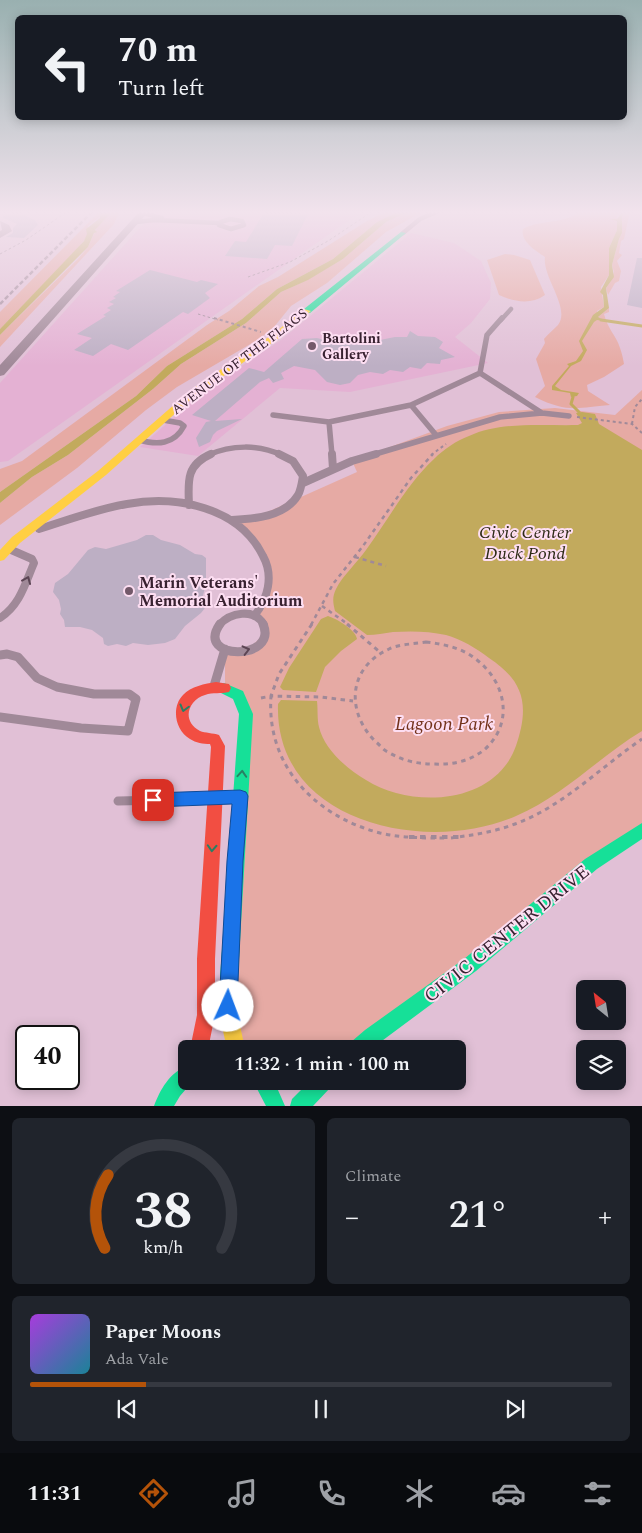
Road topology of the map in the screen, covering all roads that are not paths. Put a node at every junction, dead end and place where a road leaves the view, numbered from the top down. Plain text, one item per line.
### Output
1 (99, 263) edge
2 (366, 263) edge
3 (511, 309) dead end
4 (0, 372) edge
5 (480, 373) junction
6 (411, 405) junction
7 (542, 413) junction
8 (273, 415) dead end
9 (569, 416) road end
10 (162, 419) junction
11 (329, 422) junction
12 (436, 435) junction
13 (139, 440) junction
14 (333, 469) junction
15 (303, 482) junction
16 (189, 505) junction
17 (232, 520) junction
18 (25, 533) junction
19 (8, 548) junction
20 (0, 557) edge
21 (254, 616) junction
22 (0, 618) edge
23 (225, 649) junction
24 (0, 656) edge
25 (213, 688) junction
26 (0, 716) edge
27 (228, 798) junction
28 (118, 800) dead end
29 (642, 830) edge
30 (201, 1040) edge
31 (234, 1040) edge
32 (364, 1040) edge
33 (178, 1084) edge
34 (269, 1090) edge
35 (314, 1090) edge
36 (163, 1106) edge
37 (276, 1106) edge
38 (299, 1106) edge

1 - 4 street
2 - 10 street, AVENUE OF THE FLAGS
3 - 5 lane
5 - 6 lane
5 - 7 lane
6 - 11 lane
6 - 12 lane
7 - 9 lane
7 - 12 lane
8 - 11 lane
10 - 13 street, AVENUE OF THE FLAGS
10 - 13 lane
11 - 14 lane
12 - 14 lane
13 - 18 street, AVENUE OF THE FLAGS
14 - 15 lane
15 - 16 lane
15 - 17 lane
16 - 17 lane
16 - 18 lane
17 - 21 lane
18 - 19 street, AVENUE OF THE FLAGS
19 - 20 street, AVENUE OF THE FLAGS
22 -> 19 lane
21 - 23 lane
23 -> 21 lane
23 - 25 lane
24 - 26 lane
27 -> 25 street
25 -> 27 street
27 - 28 lane
27 -> 30 street
27 - 31 street
29 - 32 street, CIVIC CENTER DRIVE
33 - 36 street
34 - 37 street
35 - 38 street

